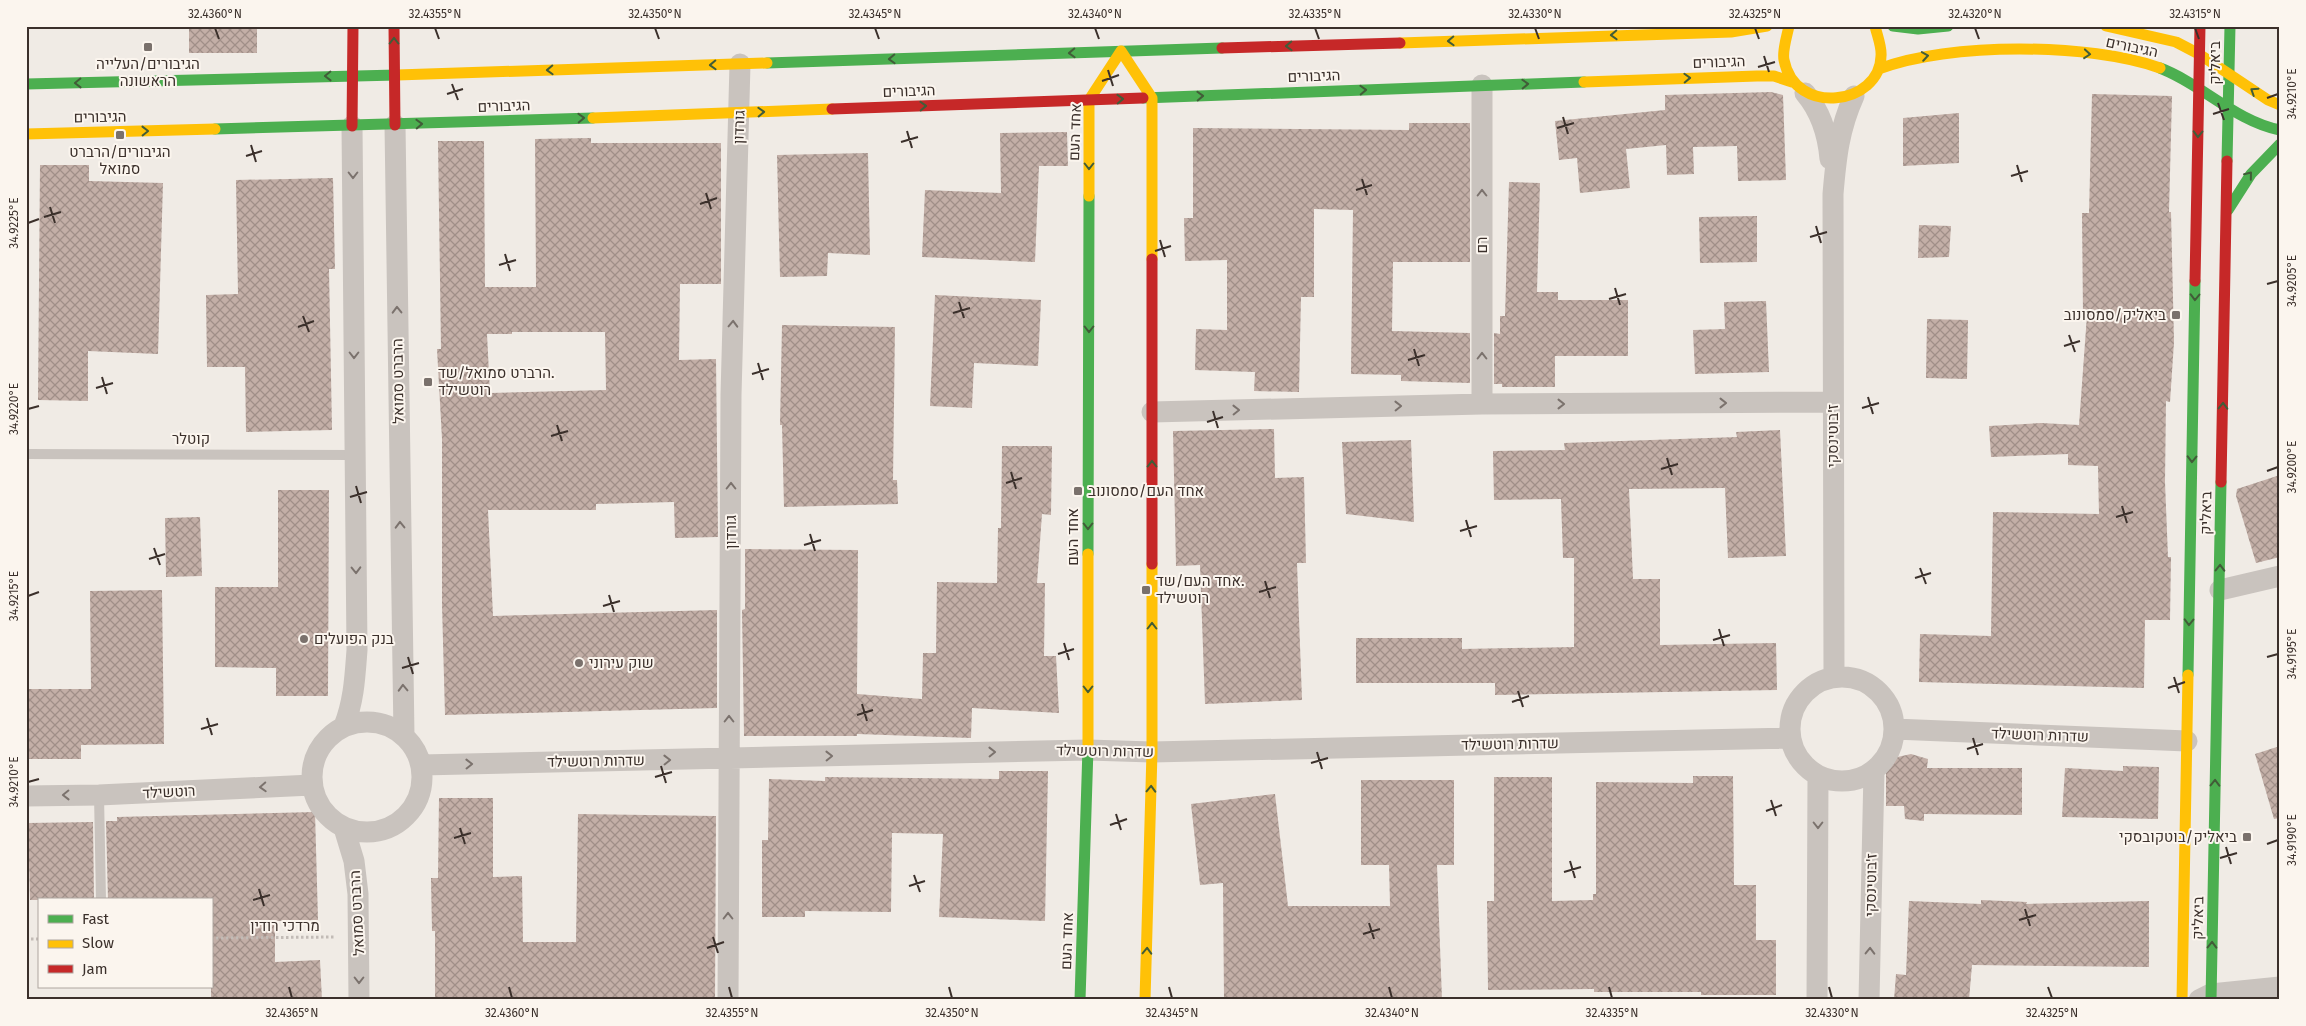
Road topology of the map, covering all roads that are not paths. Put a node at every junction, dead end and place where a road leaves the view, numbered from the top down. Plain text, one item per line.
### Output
1 (353, 26) edge
2 (394, 26) edge
3 (1767, 26) edge
4 (1788, 26) edge
5 (1875, 26) edge
6 (1893, 26) edge
7 (1948, 26) edge
8 (2106, 26) edge
9 (2200, 26) edge
10 (2230, 26) edge
11 (1121, 51) junction
12 (2199, 54) junction
13 (740, 64) junction
14 (1878, 69) junction
15 (394, 75) junction
16 (2230, 75) junction
17 (352, 76) junction
18 (26, 84) edge
19 (1482, 85) junction
20 (2198, 86) junction
21 (1799, 87) junction
22 (1854, 96) junction
23 (1152, 98) junction
24 (1089, 100) junction
25 (2280, 105) edge
26 (2230, 106) junction
27 (739, 112) junction
28 (395, 125) junction
29 (352, 126) junction
30 (2280, 130) edge
31 (26, 134) edge
32 (2280, 144) edge
33 (1833, 194) junction
34 (2226, 213) junction
35 (1832, 402) junction
36 (1482, 404) junction
37 (1152, 412) junction
38 (26, 454) edge
39 (355, 455) junction
40 (2280, 576) edge
41 (2220, 590) junction
42 (1834, 677) junction
43 (344, 726) junction
44 (1894, 729) junction
45 (404, 736) junction
46 (1790, 738) junction
47 (2187, 741) junction
48 (1088, 750) junction
49 (1152, 752) junction
50 (729, 758) junction
51 (421, 765) junction
52 (1874, 771) junction
53 (1818, 776) junction
54 (312, 785) junction
55 (99, 795) junction
56 (26, 796) edge
57 (344, 828) junction
58 (102, 898) edge
59 (2280, 987) edge
60 (2207, 998) edge
61 (359, 1000) edge
62 (728, 1000) edge
63 (1080, 1000) edge
64 (1145, 1000) edge
65 (1818, 1000) edge
66 (1868, 1000) edge
67 (2182, 1000) edge

1 - 17 street
15 -> 2 street, הרברט סמואל
3 -> 11 street, הגיבורים
4 - 21 street
5 - 14 street
6 - 7 street
8 - 12 street, הגיבורים
9 - 12 street, ביאליק
10 - 16 street, ביאליק
11 -> 13 street, הגיבורים
11 - 23 street
11 - 24 street, אחד העם
12 - 16 street, הגיבורים
12 - 20 street, ביאליק
13 -> 15 street, הגיבורים
13 - 27 street, גורדון
14 -> 20 street, הגיבורים
14 - 22 street
15 - 17 street, הגיבורים
15 - 28 street, הרברט סמואל
25 -> 16 street, הגיבורים
16 - 26 street, ביאליק
17 -> 18 street, הגיבורים
17 - 29 street
19 -> 21 street, הגיבורים
23 -> 19 street, הגיבורים
36 -> 19 street, רם
20 - 26 street, הגיבורים
20 -> 47 street, ביאליק
21 - 22 street, הגיבורים
21 - 33 street, ז'בוטינסקי
22 - 33 street, ז'בוטינסקי
24 -> 23 street, הגיבורים
23 - 37 street
27 -> 24 street, הגיבורים
24 -> 48 street, אחד העם
26 - 30 street, הגיבורים
26 - 34 street, ביאליק
28 -> 27 street, הגיבורים
50 -> 27 street, גורדון
28 - 29 street, הגיבורים
45 -> 28 street, הרברט סמואל
31 -> 29 street, הגיבורים
29 -> 39 street
34 -> 32 street
33 - 35 street, ז'בוטינסקי
41 -> 34 street, ביאליק
36 -> 35 street
35 - 42 street, ז'בוטינסקי
37 -> 36 street
49 -> 37 street
38 - 39 lane, קוטלר
39 -> 43 street
40 - 41 street
60 -> 41 street, ביאליק
42 - 44 street
42 - 46 street
43 - 45 street
43 - 54 street
44 - 47 street, שדרות רוטשילד
44 - 52 street
45 - 51 street
46 - 49 street, שדרות רוטשילד
46 - 53 street
47 - 67 street, ביאליק
48 - 49 street, שדרות רוטשילד
50 -> 48 street, שדרות רוטשילד
48 - 63 street, אחד העם
64 -> 49 street
51 -> 50 street, שדרות רוטשילד
62 -> 50 street, גורדון
51 - 57 street
52 - 53 street
66 -> 52 street, ז'בוטינסקי
53 -> 65 street
54 -> 55 street, רוטשילד
54 - 57 street
55 -> 56 street, רוטשילד
55 - 58 lane
57 -> 61 street, הרברט סמואל
59 - 60 street

